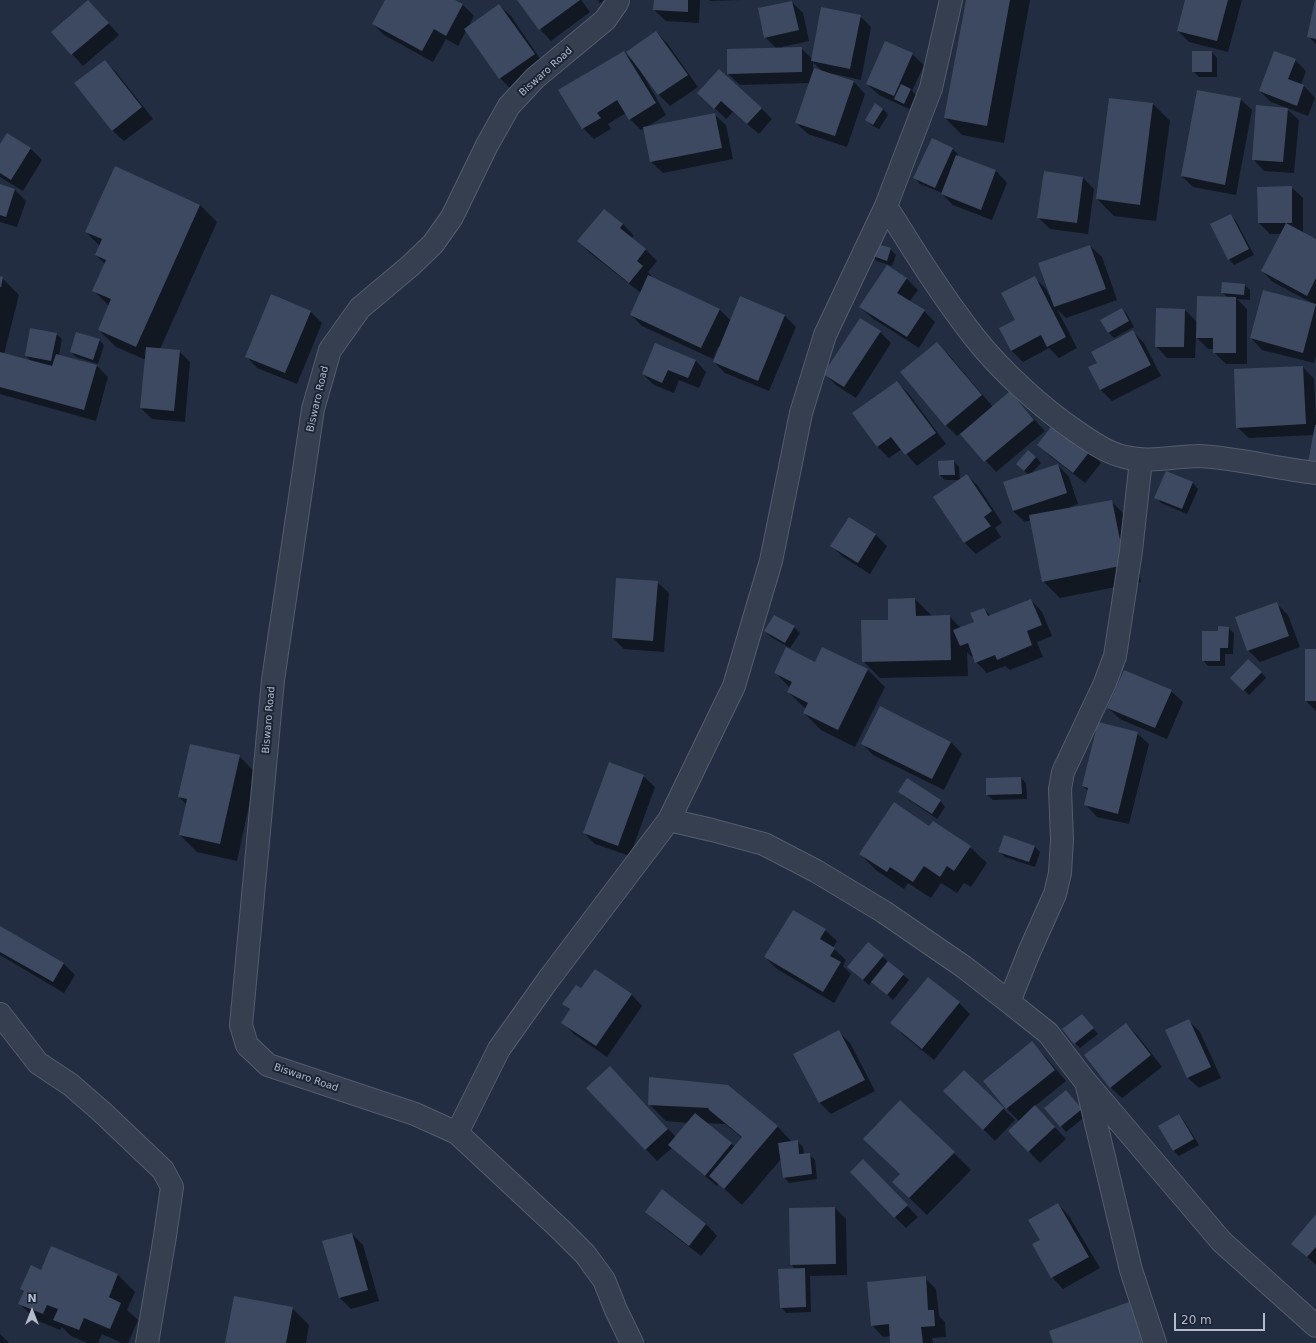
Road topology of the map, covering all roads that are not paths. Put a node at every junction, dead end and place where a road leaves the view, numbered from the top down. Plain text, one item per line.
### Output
1 (618, 0) edge
2 (950, 0) edge
3 (886, 206) junction
4 (1141, 460) junction
5 (1316, 473) edge
6 (670, 820) junction
7 (1009, 1002) junction
8 (0, 1014) edge
9 (1086, 1081) junction
10 (457, 1133) junction
11 (1316, 1326) edge
12 (147, 1343) edge
13 (632, 1343) edge
14 (1155, 1343) edge

1 - 10 street, Biswaro Road
2 - 3 street
3 - 4 street
3 - 6 street
4 - 5 street
4 - 7 street
6 - 7 street
6 - 10 street
7 - 9 street
8 - 12 street
9 - 11 street
9 - 14 street
10 - 13 street, Biswaro Road

